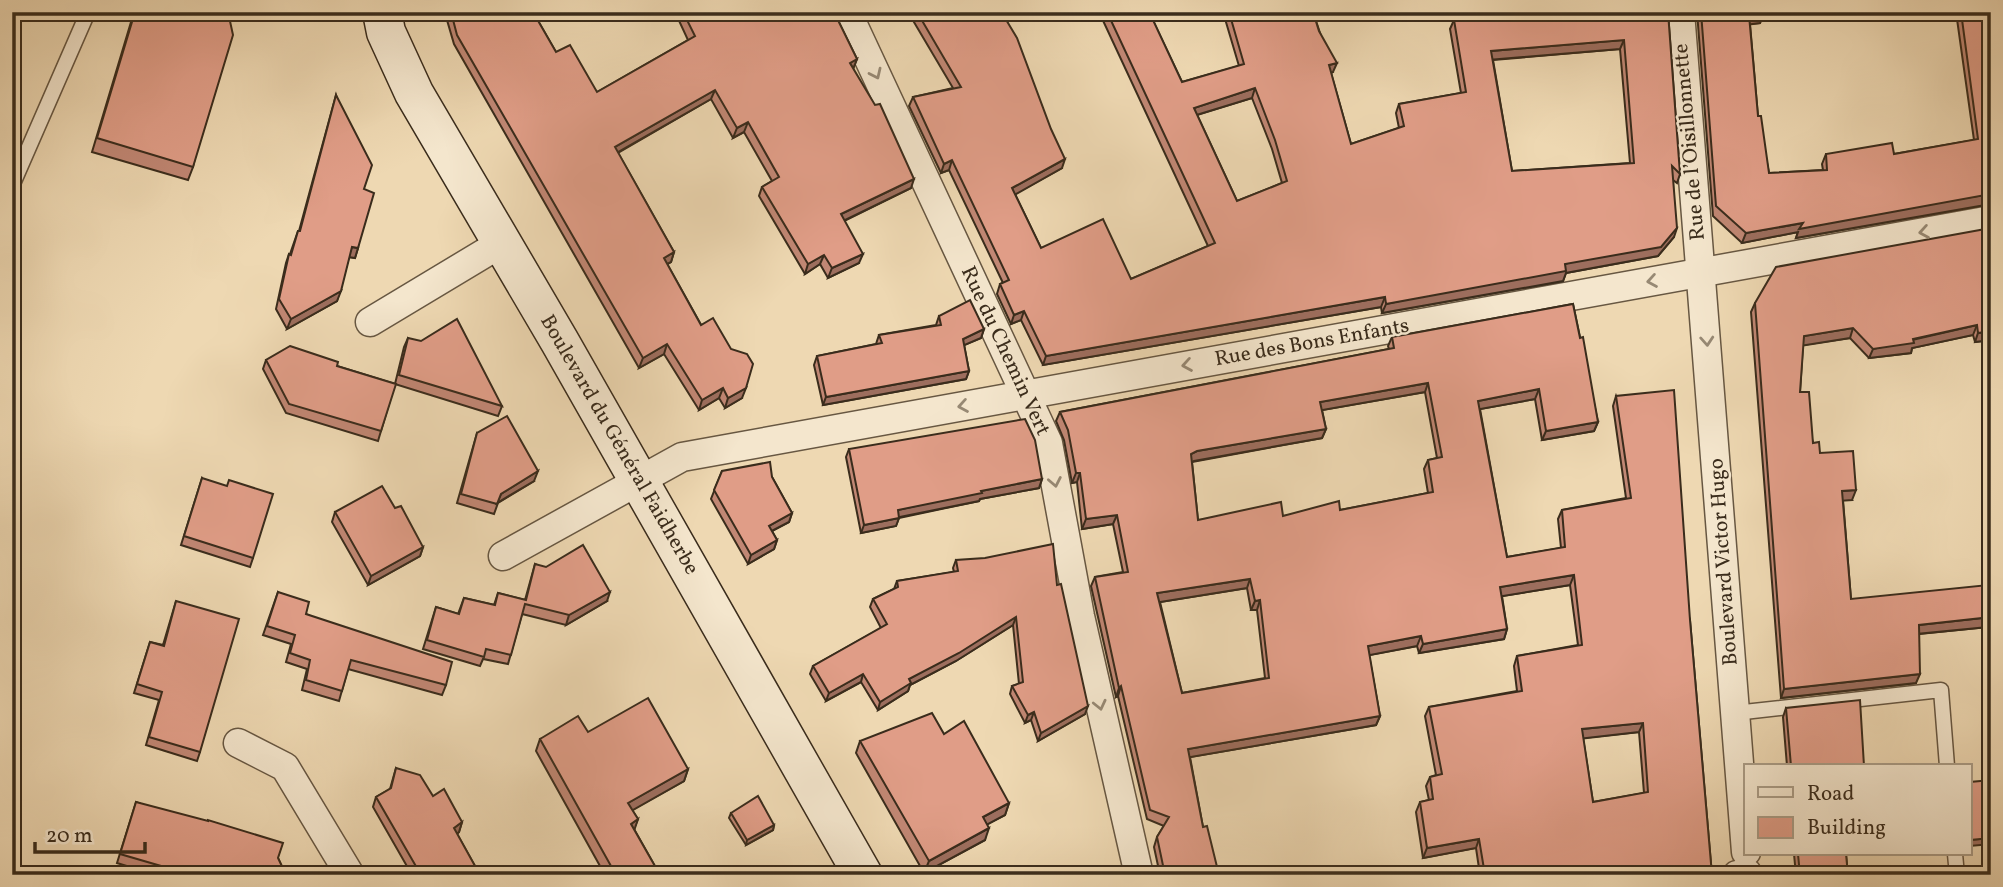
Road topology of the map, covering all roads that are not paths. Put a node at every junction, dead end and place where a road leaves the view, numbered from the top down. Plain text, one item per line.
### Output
1 (88, 12) edge
2 (382, 12) edge
3 (847, 12) edge
4 (1680, 12) edge
5 (12, 186) edge
6 (1991, 220) edge
7 (503, 242) junction
8 (1701, 273) junction
9 (370, 323) dead end
10 (1027, 394) junction
11 (639, 480) junction
12 (503, 556) dead end
13 (1735, 713) junction
14 (238, 743) dead end
15 (1947, 764) edge
16 (1744, 851) edge
17 (1955, 856) edge
18 (350, 875) edge
19 (863, 875) edge
20 (1139, 875) edge
21 (1957, 875) edge

1 - 5 lane
2 - 7 main road, Boulevard du Général Faidherbe
3 -> 10 street, Rue du Chemin Vert
4 - 8 street, Rue de l’Oisillonnette
6 -> 8 street, Rue des Bons Enfants
7 - 9 street
7 - 11 main road, Boulevard du Général Faidherbe
8 -> 10 street, Rue des Bons Enfants
8 -> 13 street, Boulevard Victor Hugo
10 -> 11 street, Rue des Bons Enfants
10 -> 20 street, Rue du Chemin Vert
11 - 12 street, Rue des Bons Enfants
11 - 19 main road, Boulevard du Général Faidherbe
13 - 15 lane
13 - 16 street, Boulevard Victor Hugo
14 - 18 street
17 - 21 lane

